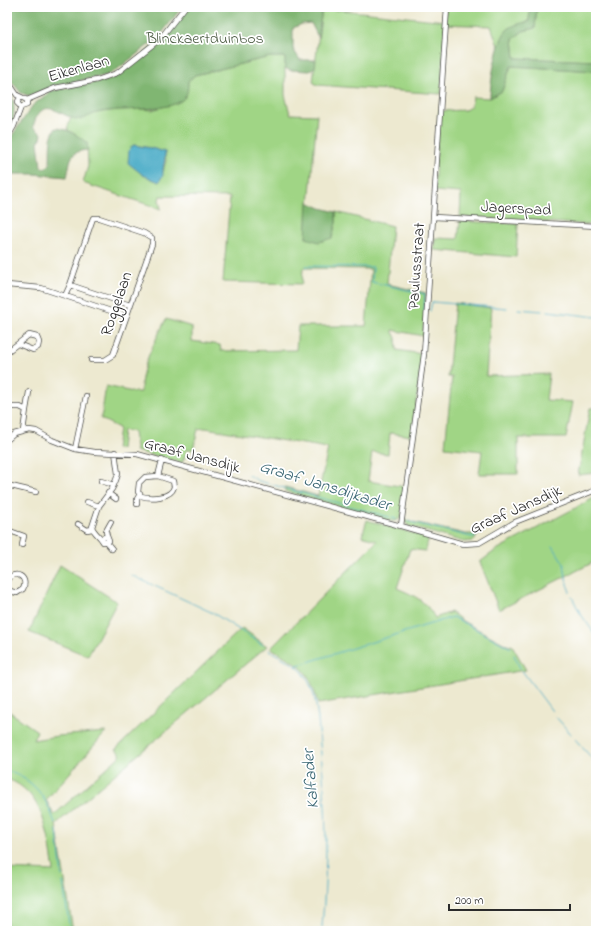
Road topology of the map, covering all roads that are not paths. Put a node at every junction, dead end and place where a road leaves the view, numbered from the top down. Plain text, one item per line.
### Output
1 (185, 7) edge
2 (447, 7) edge
3 (7, 80) edge
4 (20, 98) junction
5 (27, 100) junction
6 (21, 107) junction
7 (7, 138) edge
8 (434, 217) junction
9 (596, 226) edge
10 (7, 285) edge
11 (70, 285) junction
12 (65, 296) junction
13 (130, 305) junction
14 (126, 316) junction
15 (18, 344) dead end
16 (7, 352) edge
17 (91, 360) dead end
18 (29, 392) dead end
19 (86, 396) dead end
20 (7, 407) edge
21 (26, 410) junction
22 (23, 431) junction
23 (7, 440) edge
24 (75, 449) junction
25 (115, 452) junction
26 (162, 460) junction
27 (158, 476) junction
28 (101, 481) dead end
29 (7, 485) edge
30 (114, 485) junction
31 (596, 490) edge
32 (36, 492) dead end
33 (108, 493) junction
34 (140, 494) junction
35 (116, 499) dead end
36 (87, 502) dead end
37 (138, 504) dead end
38 (99, 506) junction
39 (110, 522) dead end
40 (78, 524) dead end
41 (401, 526) junction
42 (92, 529) junction
43 (7, 530) edge
44 (104, 537) junction
45 (22, 545) dead end
46 (112, 549) dead end
47 (7, 580) edge
48 (7, 587) edge

1 - 5 street, Eikenlaan
2 - 8 street, Paulusstraat
3 - 4 street
4 - 5 street
4 - 6 street
5 - 6 street
6 - 7 street
8 - 9 street, Jagerspad
8 - 41 street, Paulusstraat
10 - 12 street
11 - 12 street
11 - 13 street
11 - 13 street, Roggelaan
12 - 14 street
13 - 14 street, Roggelaan
14 - 17 street, Roggelaan
15 - 16 street
18 - 21 street
19 - 24 street
20 - 21 street
21 - 22 street
22 - 23 street
22 - 24 street, Graaf Jansdijk
24 - 25 street, Graaf Jansdijk
25 - 26 street, Graaf Jansdijk
25 - 30 street
26 - 27 street
26 - 41 street, Graaf Jansdijk
27 - 34 street
27 - 34 street
28 - 30 street
29 - 32 street
30 - 33 street
31 - 41 street, Graaf Jansdijk
33 - 35 street
33 - 38 street
34 - 37 street
36 - 38 street
38 - 42 street
39 - 44 street
40 - 42 street
42 - 44 street
43 - 45 street
44 - 46 street
47 - 48 street

